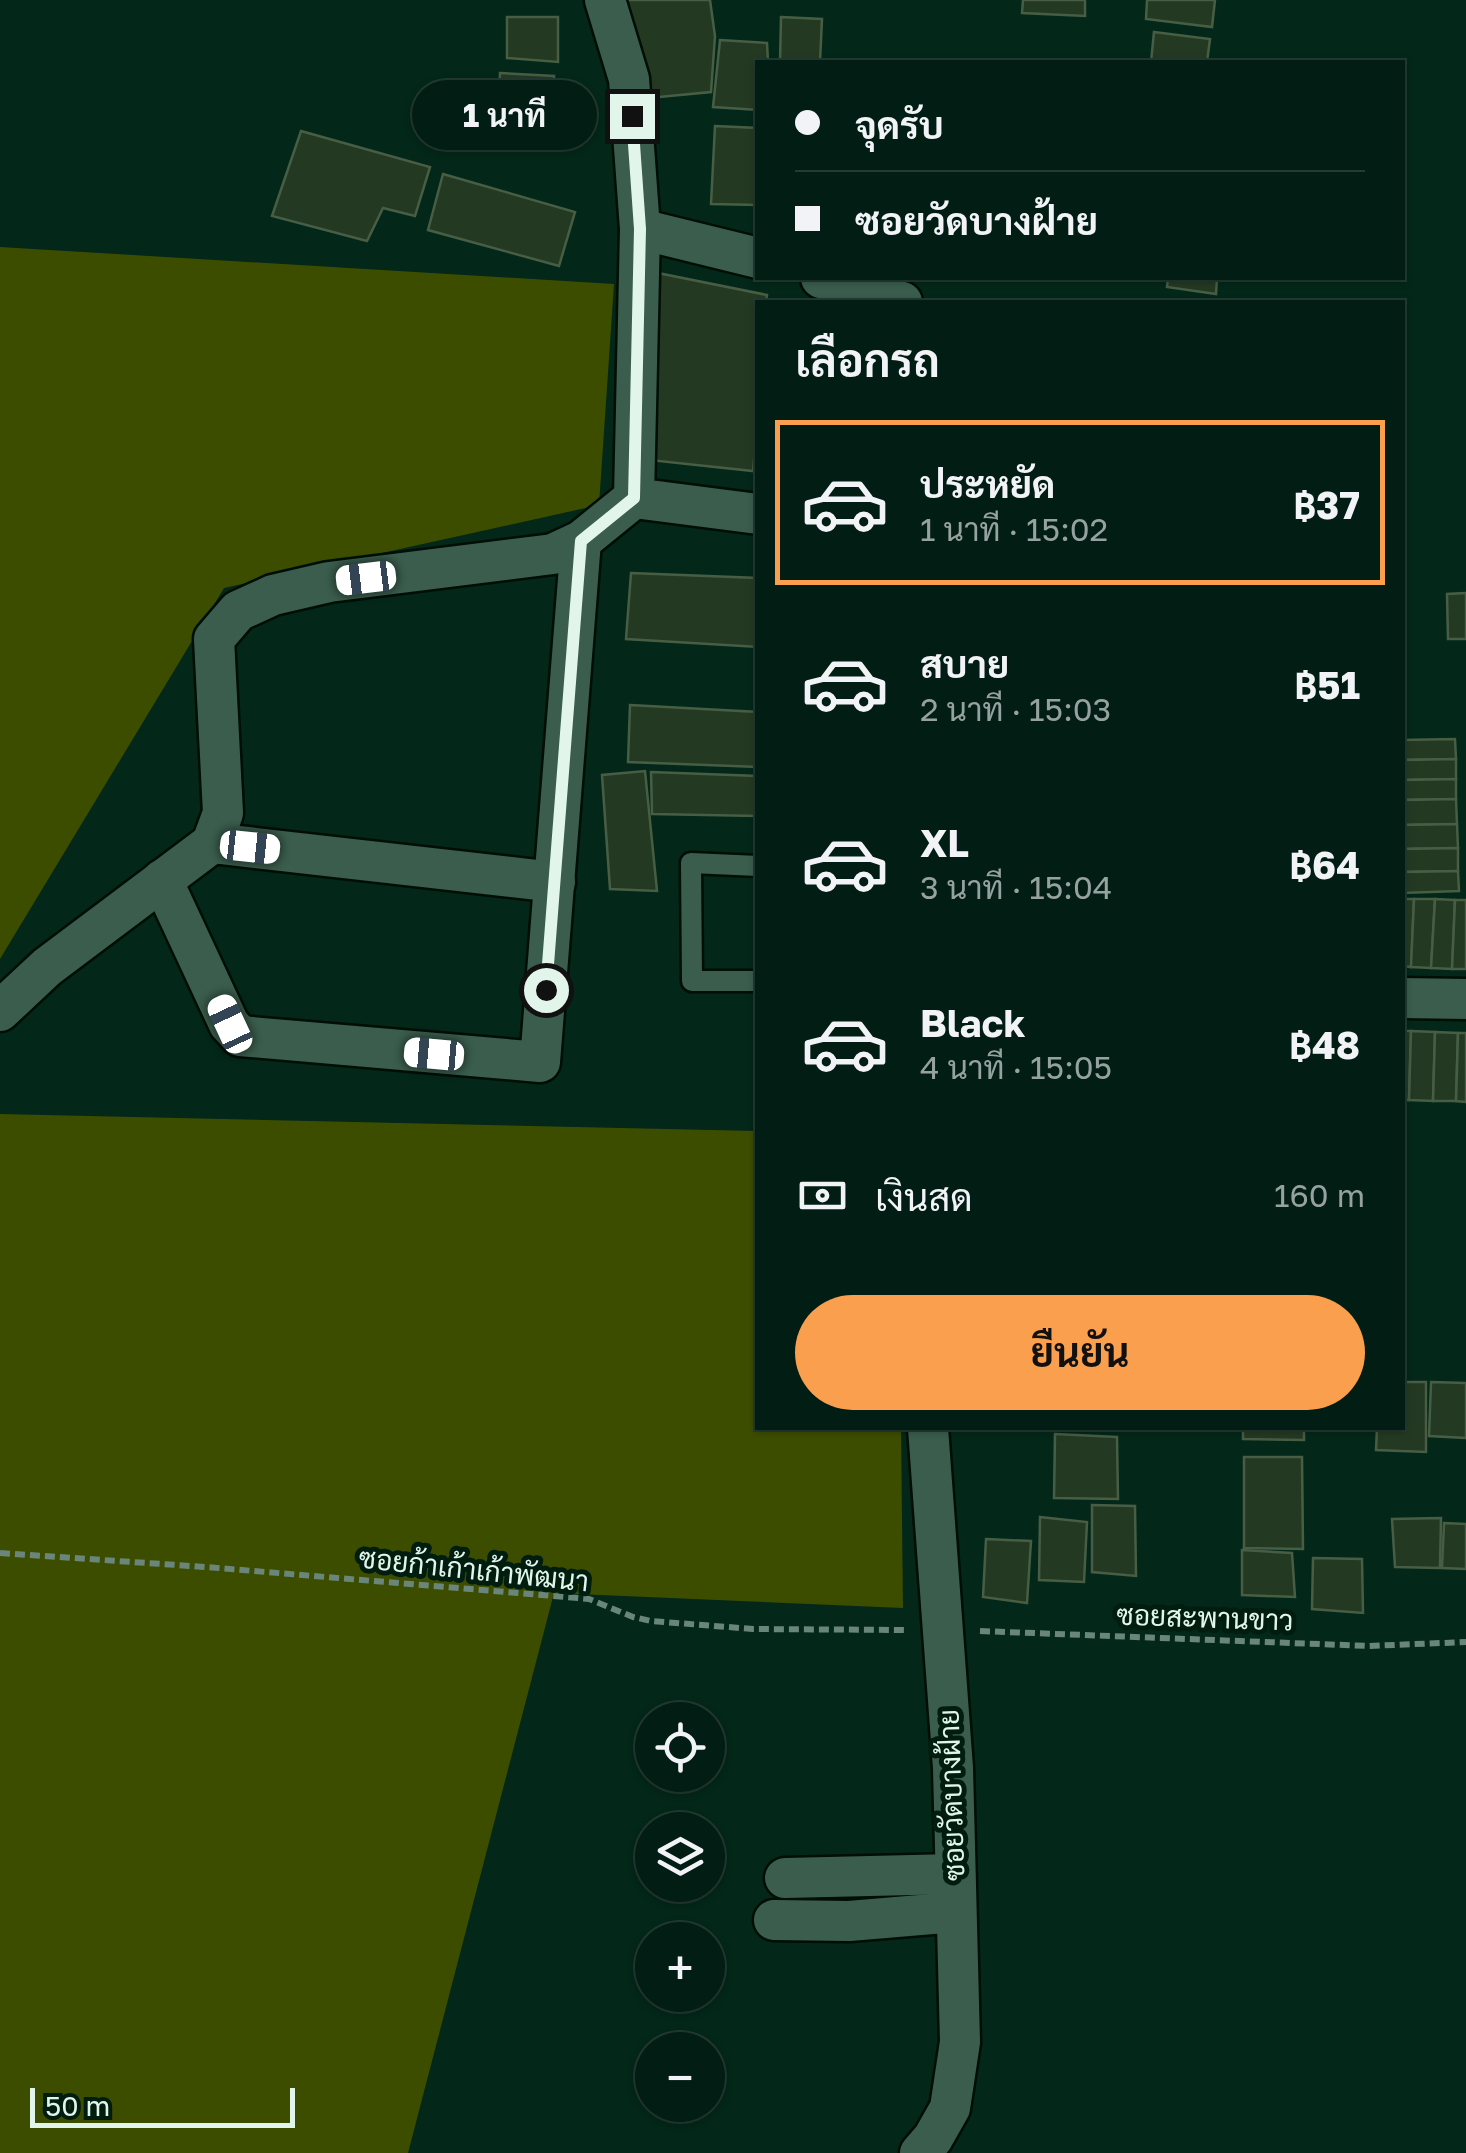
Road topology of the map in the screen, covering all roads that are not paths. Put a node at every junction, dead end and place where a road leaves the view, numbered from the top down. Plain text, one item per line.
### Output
1 (604, 0) edge
2 (640, 229) junction
3 (755, 257) edge
4 (828, 280) edge
5 (895, 300) edge
6 (634, 498) junction
7 (755, 514) edge
8 (581, 541) junction
9 (212, 843) junction
10 (755, 866) edge
11 (162, 880) junction
12 (555, 882) junction
13 (755, 981) edge
14 (1405, 998) edge
15 (1466, 999) edge
16 (0, 1011) edge
17 (928, 1430) edge
18 (784, 1878) dead end
19 (955, 1893) junction
20 (774, 1920) dead end
21 (920, 2153) edge

1 - 2 street
2 - 3 street
2 - 6 street
4 - 5 street
6 - 7 street
6 - 8 street
8 - 9 street
8 - 12 street
9 - 11 street
9 - 12 street
10 - 13 lane
11 - 12 street
11 - 16 street
14 - 15 street
17 - 19 street, ซอยวัดบางฝ้าย
18 - 19 street
19 - 20 street
19 - 21 street, ซอยวัดบางฝ้าย

